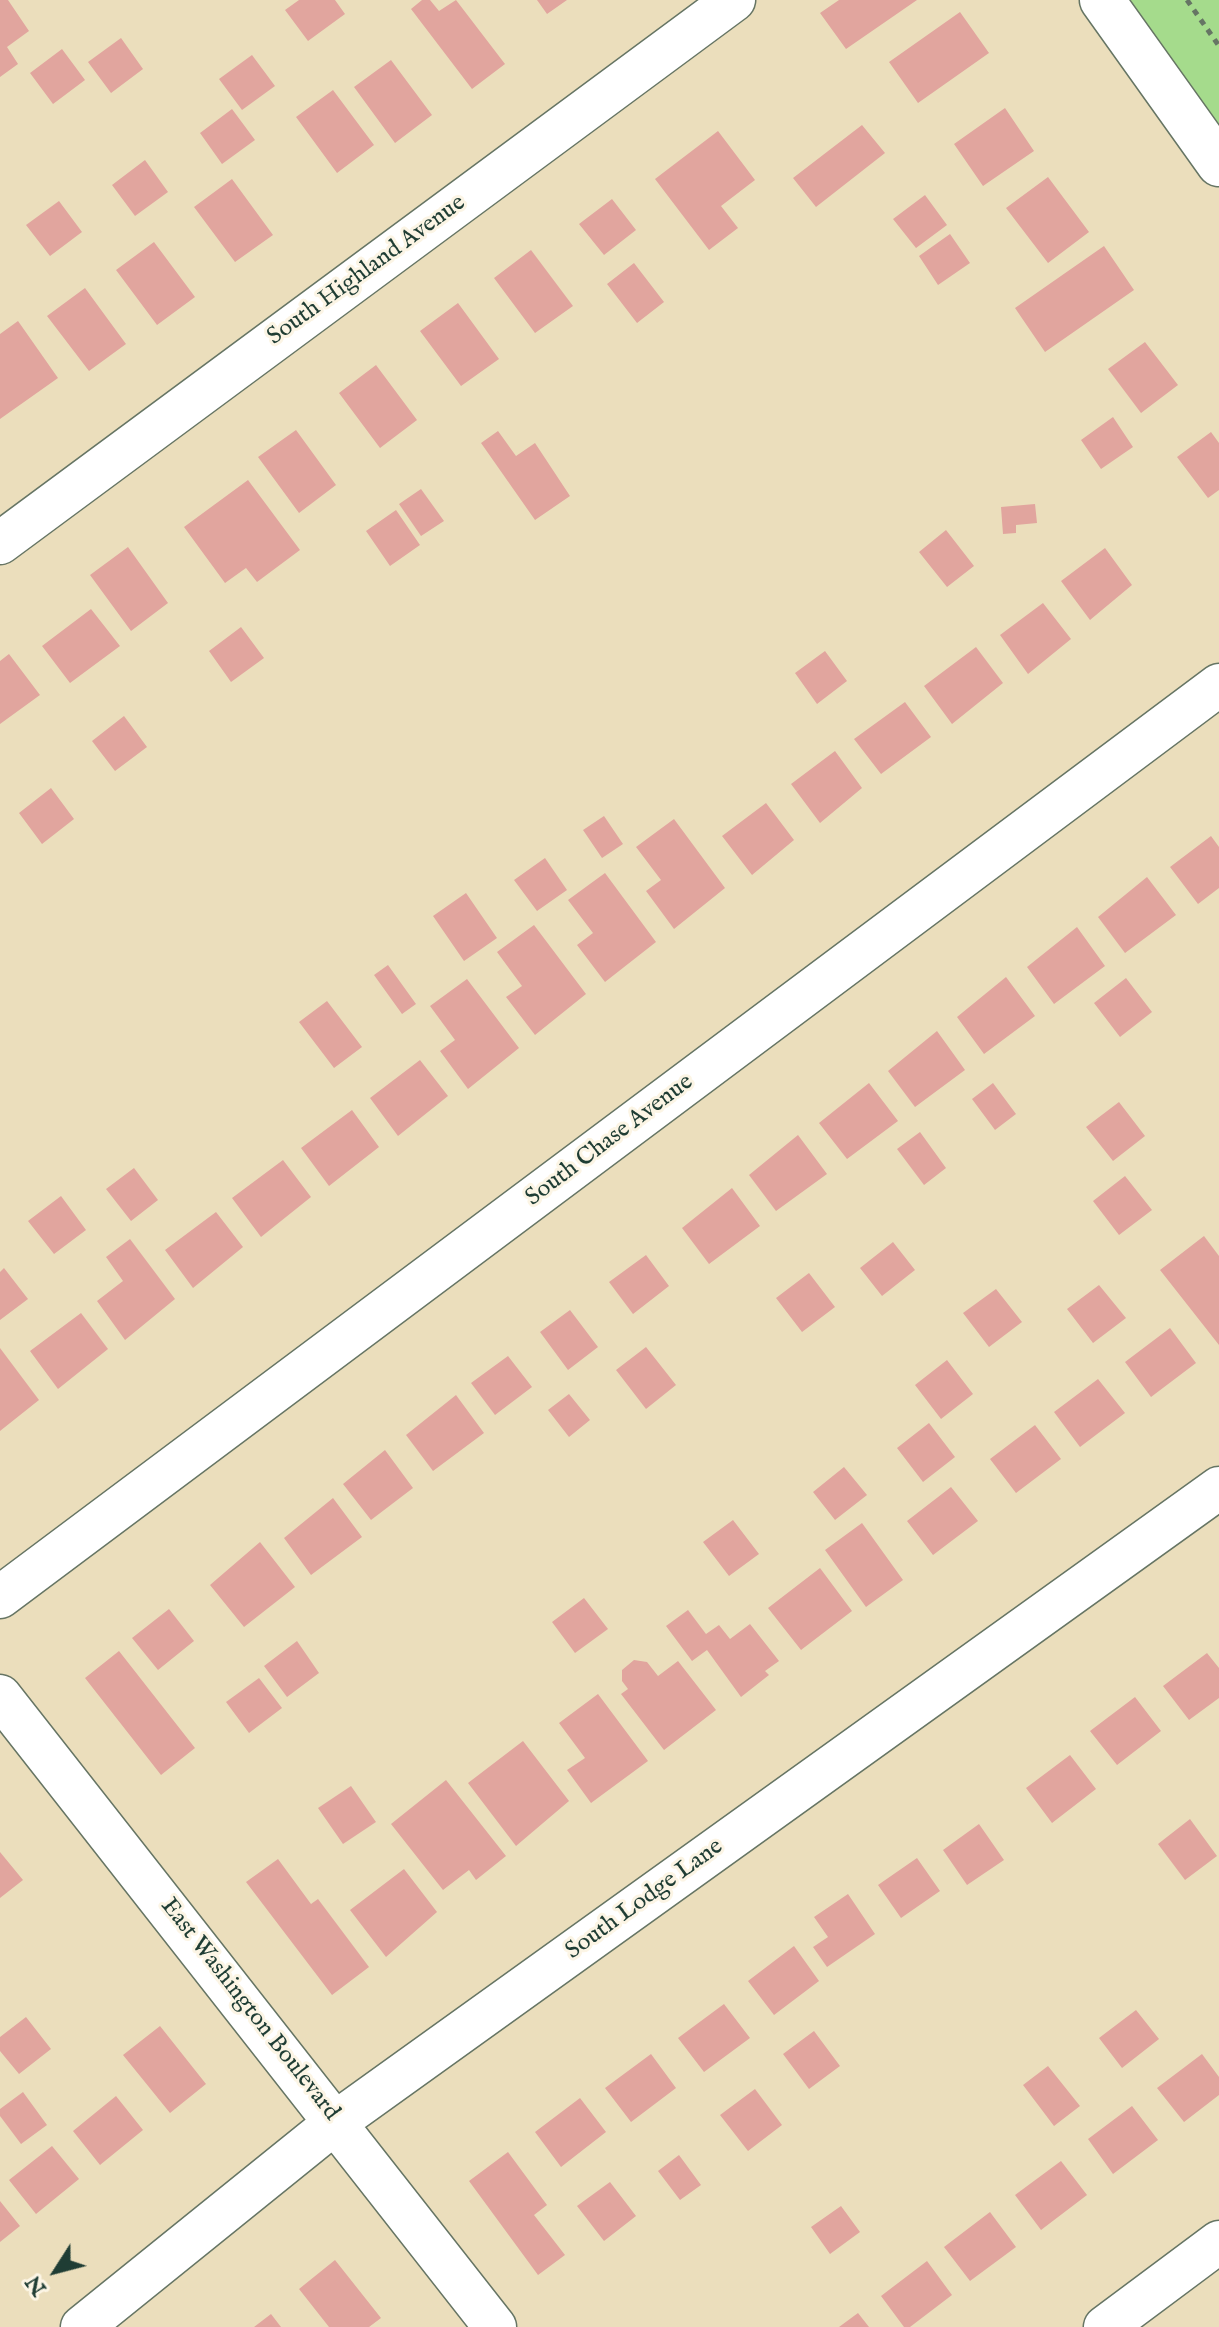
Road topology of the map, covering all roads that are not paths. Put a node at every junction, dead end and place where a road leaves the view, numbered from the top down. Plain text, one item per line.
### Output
1 (734, 0) edge
2 (1102, 0) edge
3 (1219, 164) edge
4 (0, 543) edge
5 (1219, 685) edge
6 (1219, 1488) edge
7 (0, 1597) edge
8 (0, 1696) edge
9 (336, 2122) junction
10 (1219, 2242) edge
11 (82, 2327) edge
12 (495, 2327) edge
13 (1105, 2327) edge

1 - 4 street, South Highland Avenue
2 - 3 street
5 - 7 street, South Chase Avenue
6 - 9 street, South Lodge Lane
8 - 9 street, East Washington Boulevard
9 - 11 street, South Lodge Lane
9 - 12 street, East Washington Boulevard
10 - 13 street

